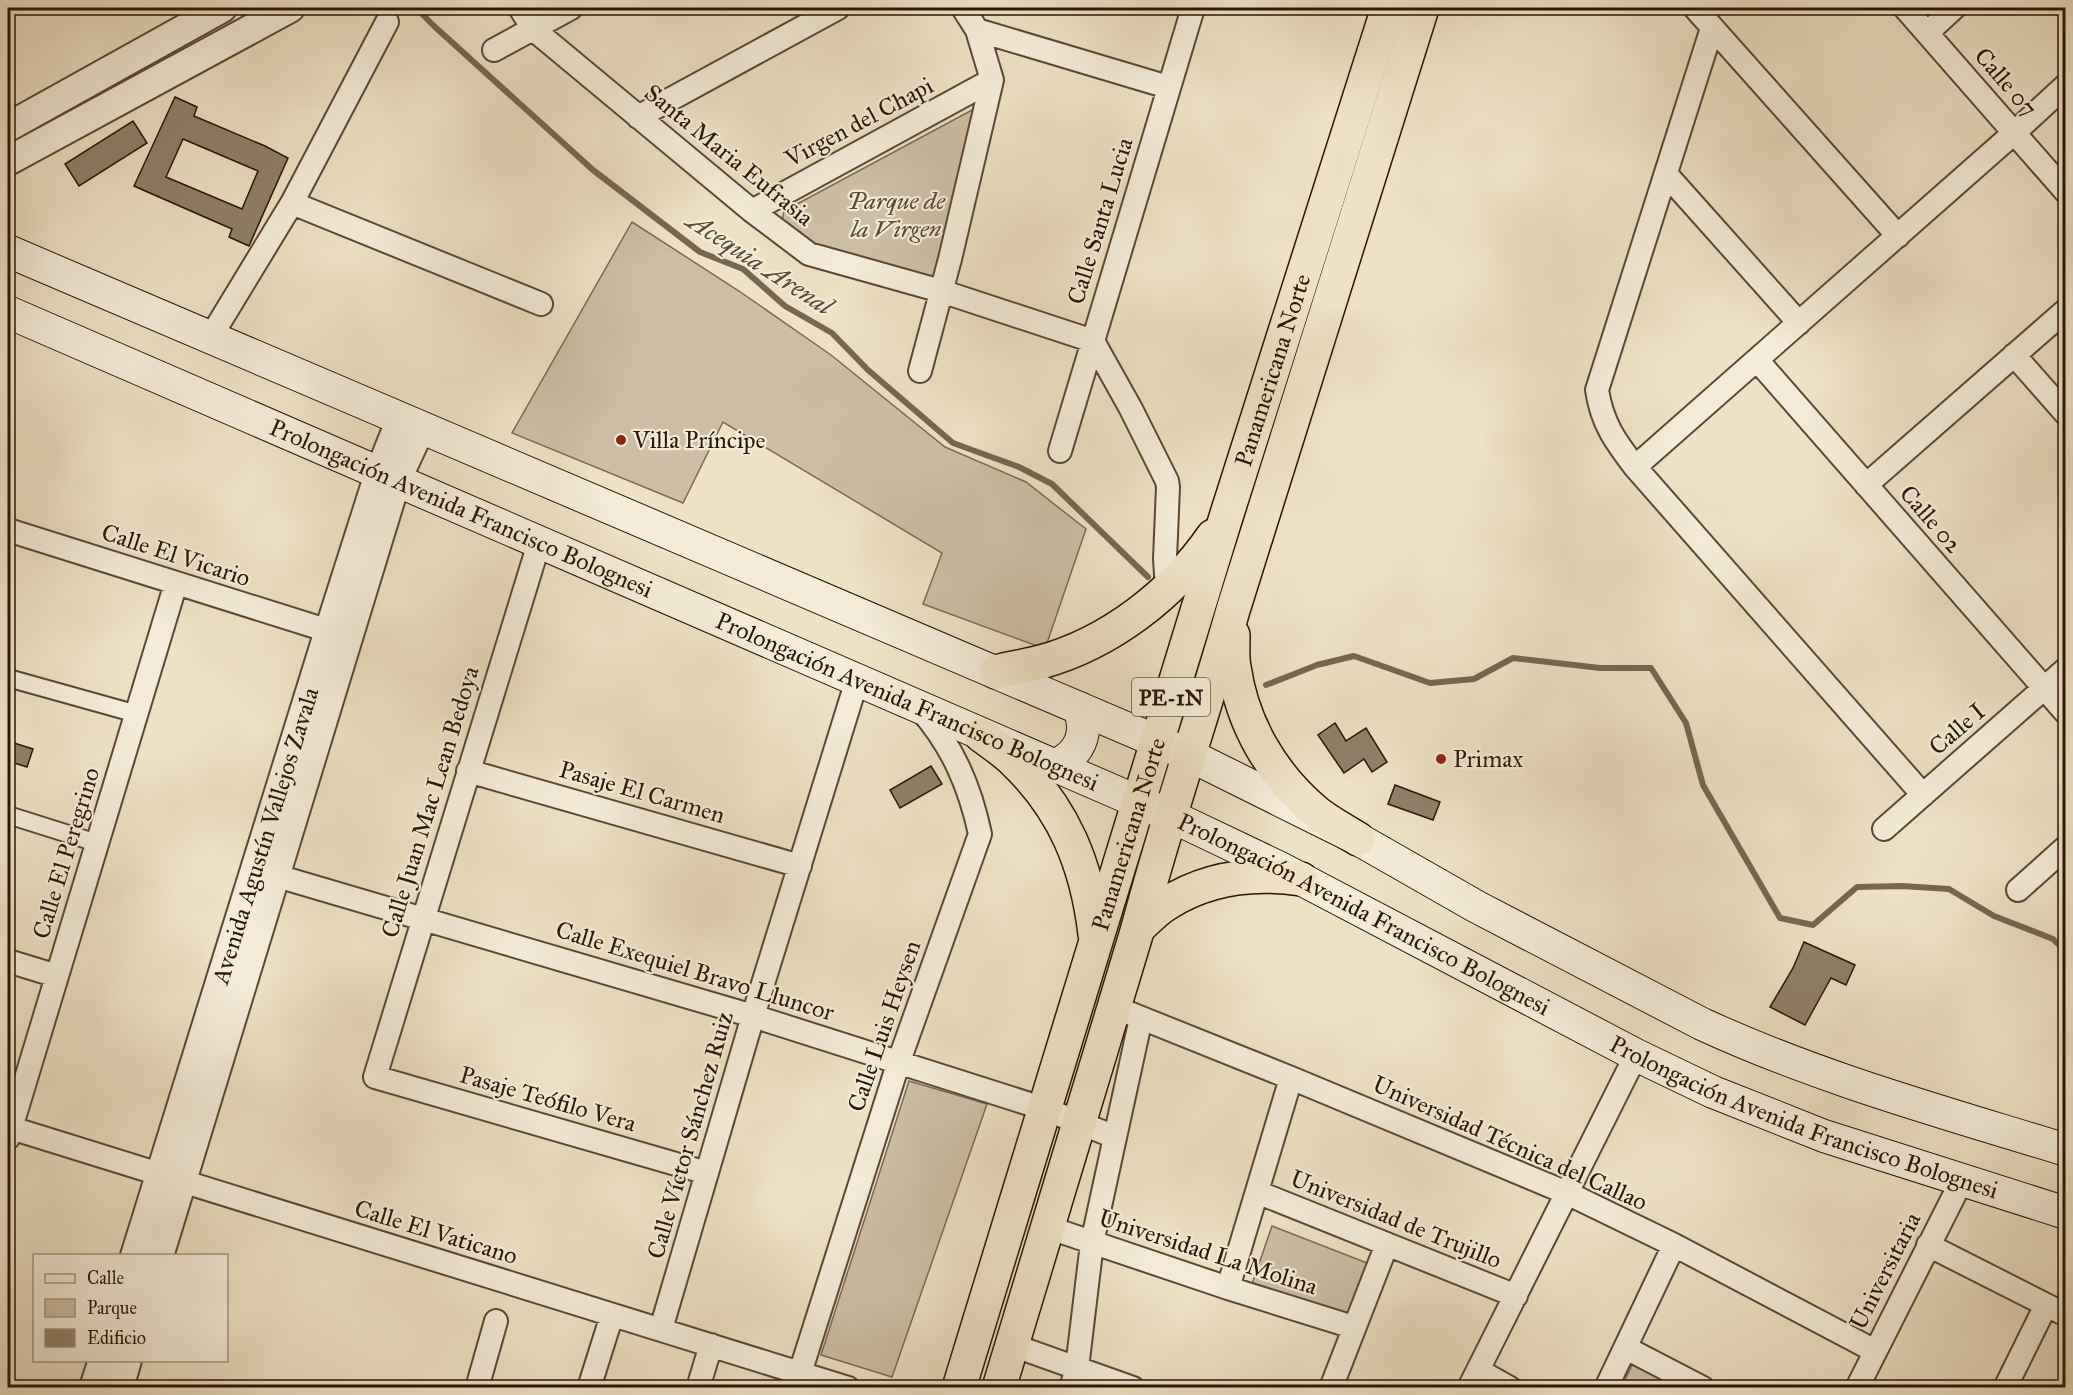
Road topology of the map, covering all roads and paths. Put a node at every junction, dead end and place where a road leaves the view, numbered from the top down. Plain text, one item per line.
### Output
1 (222, 8) edge
2 (290, 8) edge
3 (520, 8) edge
4 (571, 8) edge
5 (838, 8) edge
6 (963, 8) edge
7 (1193, 8) edge
8 (1388, 8) edge
9 (1422, 8) edge
10 (1695, 8) edge
11 (1905, 8) edge
12 (1954, 8) edge
13 (387, 22) dead end
14 (1712, 28) junction
15 (533, 29) junction
16 (977, 30) junction
17 (1928, 33) junction
18 (494, 51) dead end
19 (992, 80) junction
20 (2066, 85) edge
21 (1168, 87) junction
22 (638, 117) junction
23 (8, 127) edge
24 (2014, 133) junction
25 (8, 161) edge
26 (1666, 174) junction
27 (2066, 192) edge
28 (292, 203) junction
29 (752, 211) junction
30 (1898, 236) junction
31 (8, 251) edge
32 (940, 291) junction
33 (541, 304) dead end
34 (2066, 310) edge
35 (8, 312) edge
36 (1799, 323) junction
37 (210, 338) junction
38 (1093, 341) junction
39 (2014, 355) junction
40 (1757, 360) junction
41 (920, 371) dead end
42 (2066, 414) edge
43 (411, 423) junction
44 (1060, 451) dead end
45 (1635, 467) junction
46 (388, 477) junction
47 (1866, 485) junction
48 (1226, 517) junction
49 (8, 530) edge
50 (539, 543) junction
51 (176, 583) junction
52 (1167, 590) junction
53 (1233, 610) junction
54 (329, 631) junction
55 (2066, 669) edge
56 (996, 672) junction
57 (8, 678) edge
58 (857, 680) junction
59 (2044, 688) junction
60 (919, 707) junction
61 (1079, 708) junction
62 (2066, 713) edge
63 (136, 714) junction
64 (981, 735) junction
65 (1158, 741) junction
66 (1189, 755) junction
67 (1054, 766) junction
68 (468, 771) junction
69 (1923, 795) junction
70 (1138, 802) junction
71 (8, 814) edge
72 (1171, 816) junction
73 (1884, 829) dead end
74 (1358, 839) junction
75 (97, 843) junction
76 (2066, 847) edge
77 (800, 866) junction
78 (266, 872) junction
79 (1301, 879) junction
80 (2018, 890) dead end
81 (422, 918) junction
82 (1138, 928) junction
83 (1095, 940) junction
84 (8, 961) edge
85 (57, 976) junction
86 (1127, 1012) junction
87 (753, 1016) junction
88 (1636, 1055) junction
89 (899, 1061) junction
90 (375, 1077) joint
91 (1291, 1078) junction
92 (1045, 1108) junction
93 (1078, 1122) junction
94 (8, 1131) edge
95 (1115, 1137) junction
96 (2066, 1149) edge
97 (707, 1173) junction
98 (171, 1178) junction
99 (1962, 1180) junction
100 (1257, 1192) junction
101 (1567, 1194) junction
102 (2066, 1213) edge
103 (1047, 1227) junction
104 (1092, 1243) junction
105 (1387, 1244) junction
106 (1674, 1245) junction
107 (1928, 1245) junction
108 (136, 1254) edge
109 (159, 1254) edge
110 (1228, 1288) junction
111 (1516, 1296) junction
112 (2056, 1310) edge
113 (612, 1315) junction
114 (496, 1321) dead end
115 (1353, 1327) junction
116 (661, 1329) junction
117 (711, 1345) junction
118 (1011, 1345) junction
119 (1626, 1348) junction
120 (1875, 1352) junction
121 (102, 1362) edge
122 (126, 1362) edge
123 (800, 1373) junction
124 (1074, 1378) edge
125 (1473, 1379) edge
126 (94, 1388) edge
127 (119, 1388) edge
128 (477, 1388) edge
129 (589, 1388) edge
130 (698, 1388) edge
131 (848, 1388) edge
132 (959, 1388) edge
133 (999, 1388) edge
134 (1133, 1388) edge
135 (1331, 1388) edge
136 (1510, 1388) edge
137 (1606, 1388) edge
138 (1703, 1388) edge
139 (1857, 1388) edge
140 (2005, 1388) edge

1 - 23 street
2 - 25 street
3 - 15 street, Santa Maria Eufrasia
4 - 15 street
5 - 22 street
6 - 16 street
7 - 21 street, Calle Santa Lucia
8 - 48 highway, Panamericana Norte / PE-1N
9 - 53 highway, Panamericana Norte / PE-1N
10 - 14 street
11 - 17 street, Calle 07
12 - 17 street
13 - 28 street
14 - 26 street
14 - 30 street
15 - 18 street
15 - 22 street, Santa Maria Eufrasia
16 - 19 street
16 - 21 street
17 - 24 street, Calle 07
19 - 29 street, Virgen del Chapi
19 - 32 street
20 - 24 street
21 - 38 street, Calle Santa Lucia
22 - 29 street, Santa Maria Eufrasia
24 - 27 street, Calle 07
24 - 30 street
26 - 36 street
26 - 45 street
28 - 33 street
28 - 37 street
29 - 32 street, Santa Maria Eufrasia
30 - 36 street
31 - 37 main road, Prolongación Avenida Francisco Bolognesi
32 - 38 street, Santa Maria Eufrasia
32 - 41 street
34 - 39 street
35 - 46 main road, Prolongación Avenida Francisco Bolognesi
36 - 40 street
37 - 43 main road, Prolongación Avenida Francisco Bolognesi
38 - 44 street, Calle Santa Lucia
38 - 52 street
39 - 42 street
39 - 47 street
40 - 45 street
40 - 47 street, Calle 02
43 - 46 street, Avenida Agustín Vallejos Zavala
43 - 56 main road, Prolongación Avenida Francisco Bolognesi
45 - 69 street
46 - 50 main road, Prolongación Avenida Francisco Bolognesi
46 - 54 street, Avenida Agustín Vallejos Zavala
46 - 78 street, Avenida Agustín Vallejos Zavala
47 - 59 street, Calle 02
48 - 52 highway
48 - 65 highway, Panamericana Norte / PE-1N
49 - 51 street, Calle El Vicario
50 - 58 main road, Prolongación Avenida Francisco Bolognesi
50 - 68 street, Calle Juan Mac Lean Bedoya
51 - 54 street, Calle El Vicario
51 - 63 street, Calle El Peregrino
52 - 56 highway
53 - 66 highway, Panamericana Norte / PE-1N
53 - 74 highway
54 - 78 street, Avenida Agustín Vallejos Zavala
55 - 59 street, Calle I
56 - 61 main road, Prolongación Avenida Francisco Bolognesi
57 - 63 street
58 - 60 main road, Prolongación Avenida Francisco Bolognesi
58 - 77 street, Calle Víctor Sánchez Ruiz
59 - 62 street, Calle 02
59 - 69 street, Calle I
60 - 64 main road, Prolongación Avenida Francisco Bolognesi
60 - 89 street, Calle Luis Heysen
61 - 65 main road, Prolongación Avenida Francisco Bolognesi
61 - 67 main road
63 - 75 street, Calle El Peregrino
64 - 67 main road, Prolongación Avenida Francisco Bolognesi
64 - 83 highway
65 - 66 main road, Prolongación Avenida Francisco Bolognesi
65 - 70 highway, Panamericana Norte / PE-1N
66 - 72 highway, Panamericana Norte / PE-1N
66 - 74 main road, Prolongación Avenida Francisco Bolognesi
67 - 70 main road, Prolongación Avenida Francisco Bolognesi
68 - 77 street, Pasaje El Carmen
68 - 81 street, Calle Juan Mac Lean Bedoya
69 - 73 street, Calle I
70 - 72 main road, Prolongación Avenida Francisco Bolognesi
70 - 83 highway, Panamericana Norte / PE-1N
71 - 75 street
72 - 79 main road, Prolongación Avenida Francisco Bolognesi
72 - 82 highway, Panamericana Norte / PE-1N
74 - 96 main road, Prolongación Avenida Francisco Bolognesi
75 - 85 street, Calle El Peregrino
76 - 80 street
77 - 87 street, Calle Víctor Sánchez Ruiz
78 - 81 street, Calle Exequiel Bravo Lluncor
78 - 98 street, Avenida Agustín Vallejos Zavala
79 - 82 highway
79 - 88 main road, Prolongación Avenida Francisco Bolognesi
81 - 87 street, Calle Exequiel Bravo Lluncor
81 - 90 street, Calle Juan Mac Lean Bedoya
82 - 86 highway, Panamericana Norte / PE-1N
83 - 92 highway, Panamericana Norte / PE-1N
84 - 85 street
85 - 94 street, Calle El Peregrino
86 - 91 street, Universidad Técnica del Callao
86 - 93 highway, Panamericana Norte / PE-1N
86 - 95 street
87 - 89 street, Calle Exequiel Bravo Lluncor
87 - 97 street, Calle Víctor Sánchez Ruiz
88 - 99 main road, Prolongación Avenida Francisco Bolognesi
88 - 101 street
89 - 92 street, Calle Exequiel Bravo Lluncor
89 - 123 street, Calle Luis Heysen
90 - 97 street, Pasaje Teófilo Vera
91 - 100 street
91 - 101 street, Universidad Técnica del Callao
92 - 93 street, Calle Exequiel Bravo Lluncor
92 - 132 highway, Panamericana Norte / PE-1N
93 - 95 street, Calle Exequiel Bravo Lluncor
93 - 103 highway, Panamericana Norte / PE-1N
94 - 98 street, Calle El Vaticano
95 - 104 street
97 - 116 street, Calle Víctor Sánchez Ruiz
98 - 108 street, Avenida Agustín Vallejos Zavala
98 - 109 street, Avenida Agustín Vallejos Zavala
98 - 113 street, Calle El Vaticano
99 - 102 main road, Prolongación Avenida Francisco Bolognesi
99 - 107 street, Universitaria
100 - 105 street, Universidad de Trujillo
100 - 110 street
101 - 106 street, Universidad Técnica del Callao
101 - 111 street
103 - 104 street, Universidad La Molina
103 - 118 highway, Panamericana Norte / PE-1N
104 - 110 street, Universidad La Molina
104 - 124 street
105 - 111 street, Universidad de Trujillo
105 - 115 street
106 - 119 street
106 - 120 street, Universidad Técnica del Callao
107 - 112 street
107 - 120 street, Universitaria
110 - 115 street, Universidad La Molina
111 - 125 street
112 - 140 street
113 - 116 street, Calle El Vaticano
113 - 129 street
114 - 128 street
115 - 135 street
116 - 117 street, Calle El Vaticano
117 - 123 street, Calle El Vaticano
117 - 130 street
118 - 124 street
118 - 133 highway, Panamericana Norte / PE-1N
119 - 137 street
119 - 138 street
120 - 139 street, Universitaria
121 - 126 street
122 - 127 street
123 - 131 street, Calle El Vaticano
124 - 134 street
125 - 136 street

